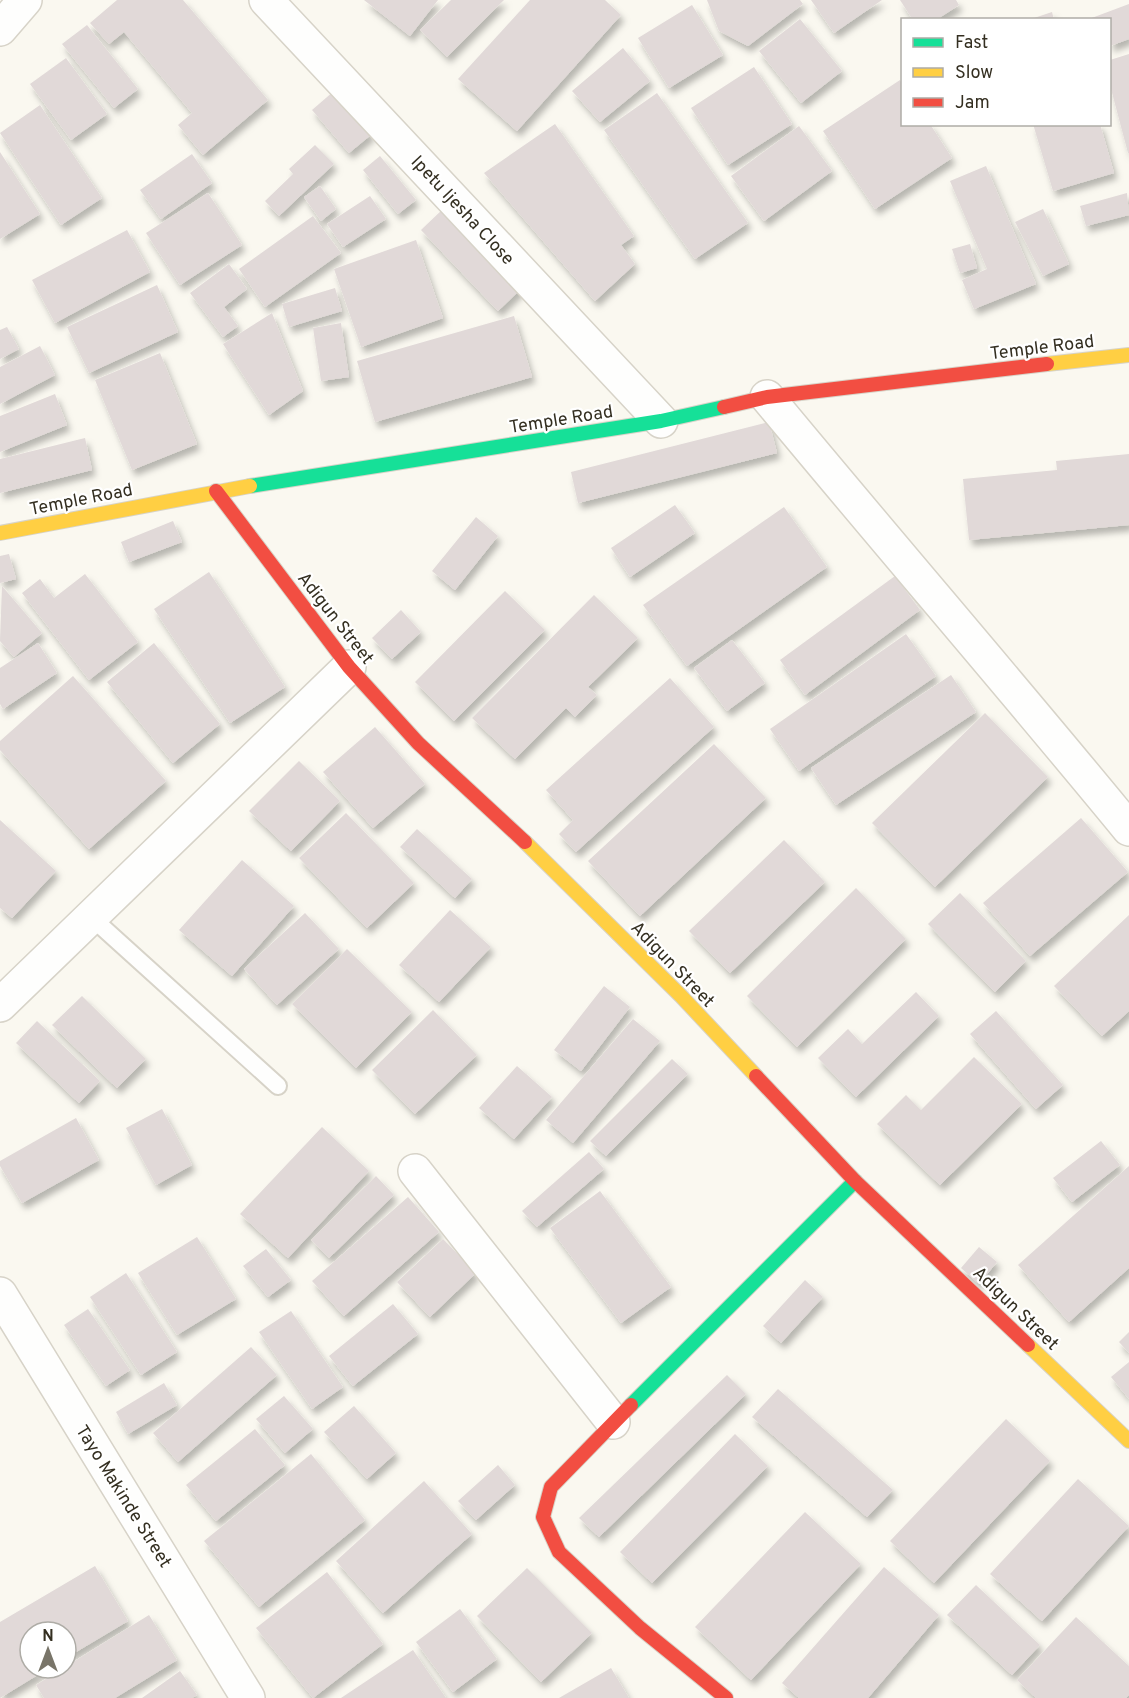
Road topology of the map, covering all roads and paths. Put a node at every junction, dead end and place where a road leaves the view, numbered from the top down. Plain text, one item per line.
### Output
1 (25, 0) edge
2 (266, 0) edge
3 (0, 29) edge
4 (1129, 355) edge
5 (767, 398) junction
6 (661, 421) junction
7 (216, 491) junction
8 (0, 533) edge
9 (350, 667) junction
10 (1129, 829) edge
11 (90, 916) junction
12 (0, 1005) edge
13 (278, 1086) dead end
14 (415, 1171) dead end
15 (855, 1181) junction
16 (0, 1294) edge
17 (613, 1422) junction
18 (1129, 1441) edge
19 (248, 1698) edge
20 (726, 1698) edge

1 - 3 street
2 - 6 street, Ipetu Ijesha Close
4 - 5 street, Temple Road
5 - 6 street, Temple Road
5 - 10 street
6 - 7 street, Temple Road
7 - 8 street, Temple Road
7 - 9 street, Adigun Street
9 - 11 street
9 - 15 street, Adigun Street
11 - 12 street
11 - 13 lane
14 - 17 street
15 - 17 street
15 - 18 street, Adigun Street
16 - 19 street, Tayo Makinde Street
17 - 20 street

